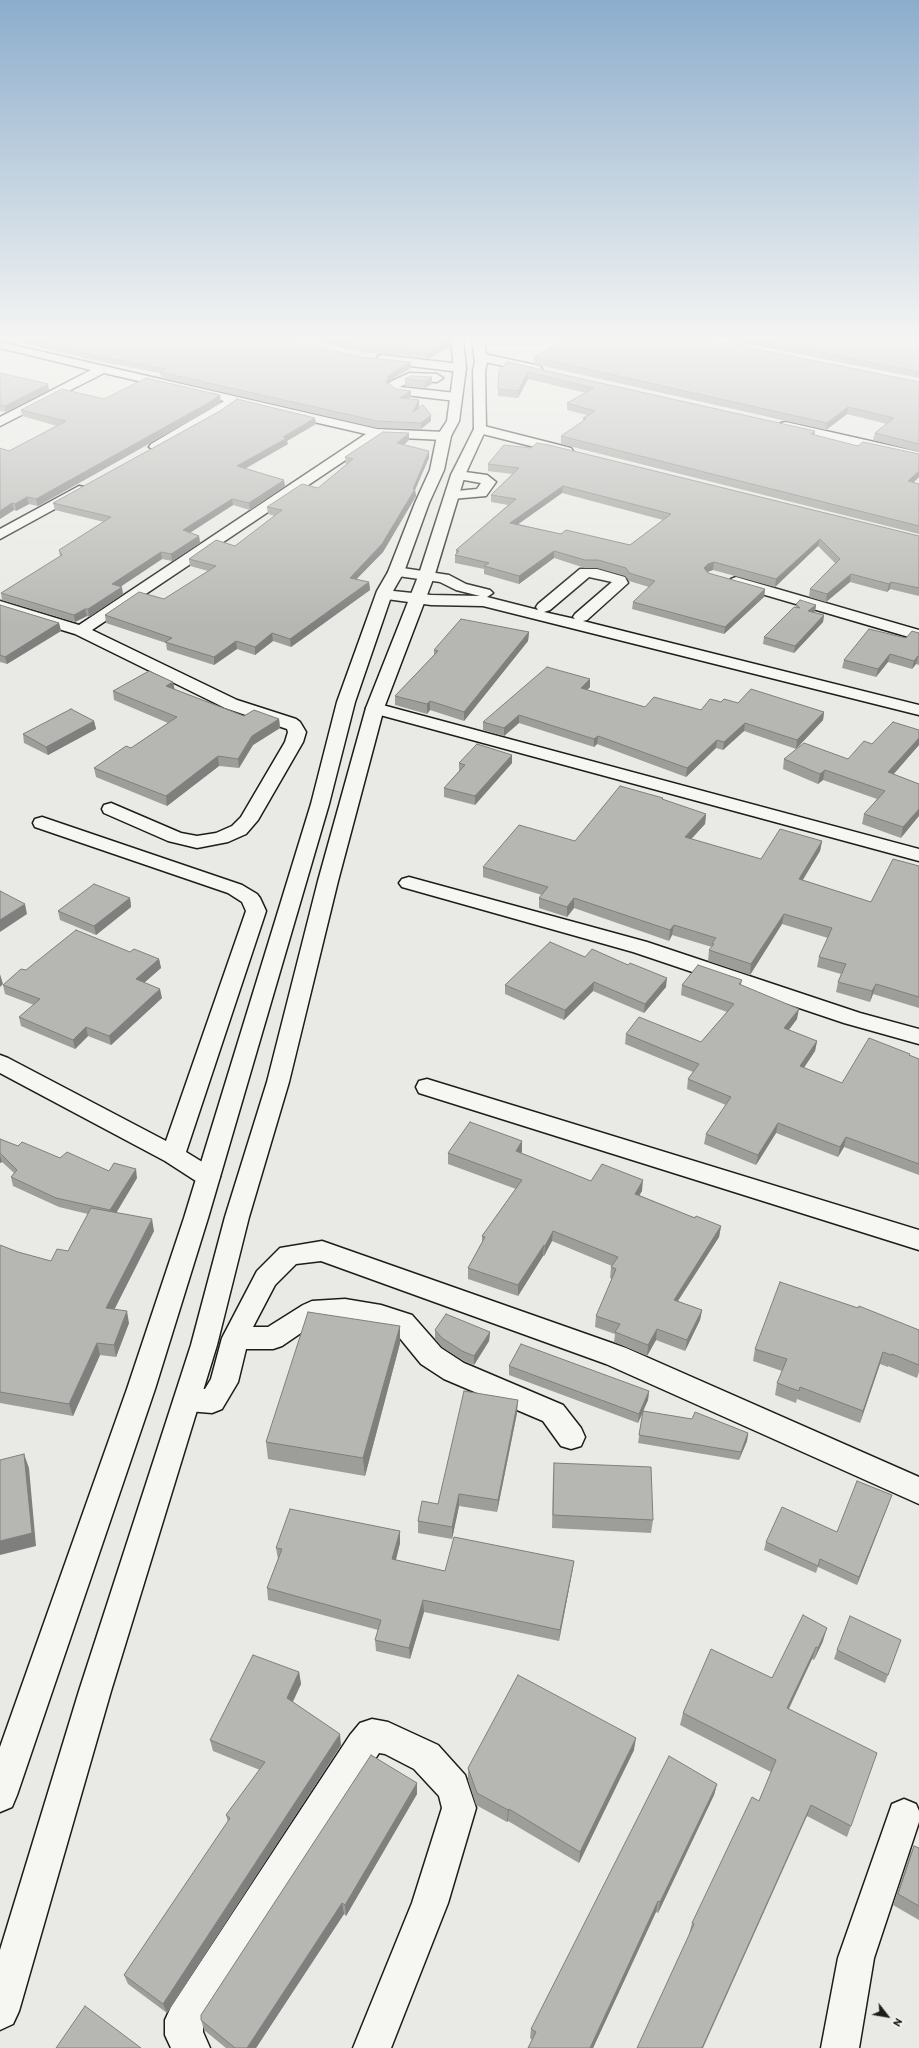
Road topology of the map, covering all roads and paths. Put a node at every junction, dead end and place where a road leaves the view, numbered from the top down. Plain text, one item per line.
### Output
1 (174, 436) edge
2 (373, 436) edge
3 (434, 436) edge
4 (444, 436) joint
5 (478, 436) edge
6 (506, 436) edge
7 (829, 436) edge
8 (580, 454) edge
9 (142, 455) edge
10 (919, 456) edge
11 (88, 486) edge
12 (462, 488) junction
13 (0, 535) edge
14 (396, 572) junction
15 (427, 574) junction
16 (720, 578) edge
17 (558, 594) junction
18 (384, 595) junction
19 (417, 599) junction
20 (596, 603) junction
21 (0, 606) edge
22 (544, 608) junction
23 (581, 617) junction
24 (613, 630) junction
25 (81, 631) junction
26 (919, 635) edge
27 (919, 702) edge
28 (375, 708) junction
29 (919, 710) edge
30 (111, 809) dead end
31 (42, 823) dead end
32 (919, 855) edge
33 (409, 883) dead end
34 (919, 1037) edge
35 (0, 1063) edge
36 (427, 1087) dead end
37 (173, 1155) junction
38 (208, 1177) junction
39 (919, 1240) edge
40 (235, 1338) junction
41 (188, 1399) junction
42 (571, 1437) dead end
43 (919, 1491) edge
44 (0, 1795) edge
45 (904, 1816) dead end
46 (0, 2012) edge
47 (191, 2048) edge
48 (372, 2048) edge
49 (840, 2048) edge

1 - 9 street
2 - 25 street
3 - 4 street
4 - 14 street
5 - 12 street
6 - 8 street
7 - 10 street
11 - 13 street
12 - 12 street
12 - 15 street
14 - 15 street
14 - 18 street
15 - 19 street
15 - 22 street
16 - 26 street
17 - 20 street
17 - 20 street
17 - 22 street
18 - 19 street
18 - 38 street
19 - 24 street
19 - 28 street
20 - 23 street
21 - 25 street
22 - 23 street
23 - 24 street
24 - 27 street
24 - 29 street
25 - 30 street
28 - 32 street
28 - 41 street
31 - 37 street
33 - 34 street
35 - 37 street
36 - 39 street
37 - 38 street
38 - 44 street
40 - 41 street
40 - 42 street
40 - 43 street
41 - 46 street
45 - 49 street
47 - 48 street

